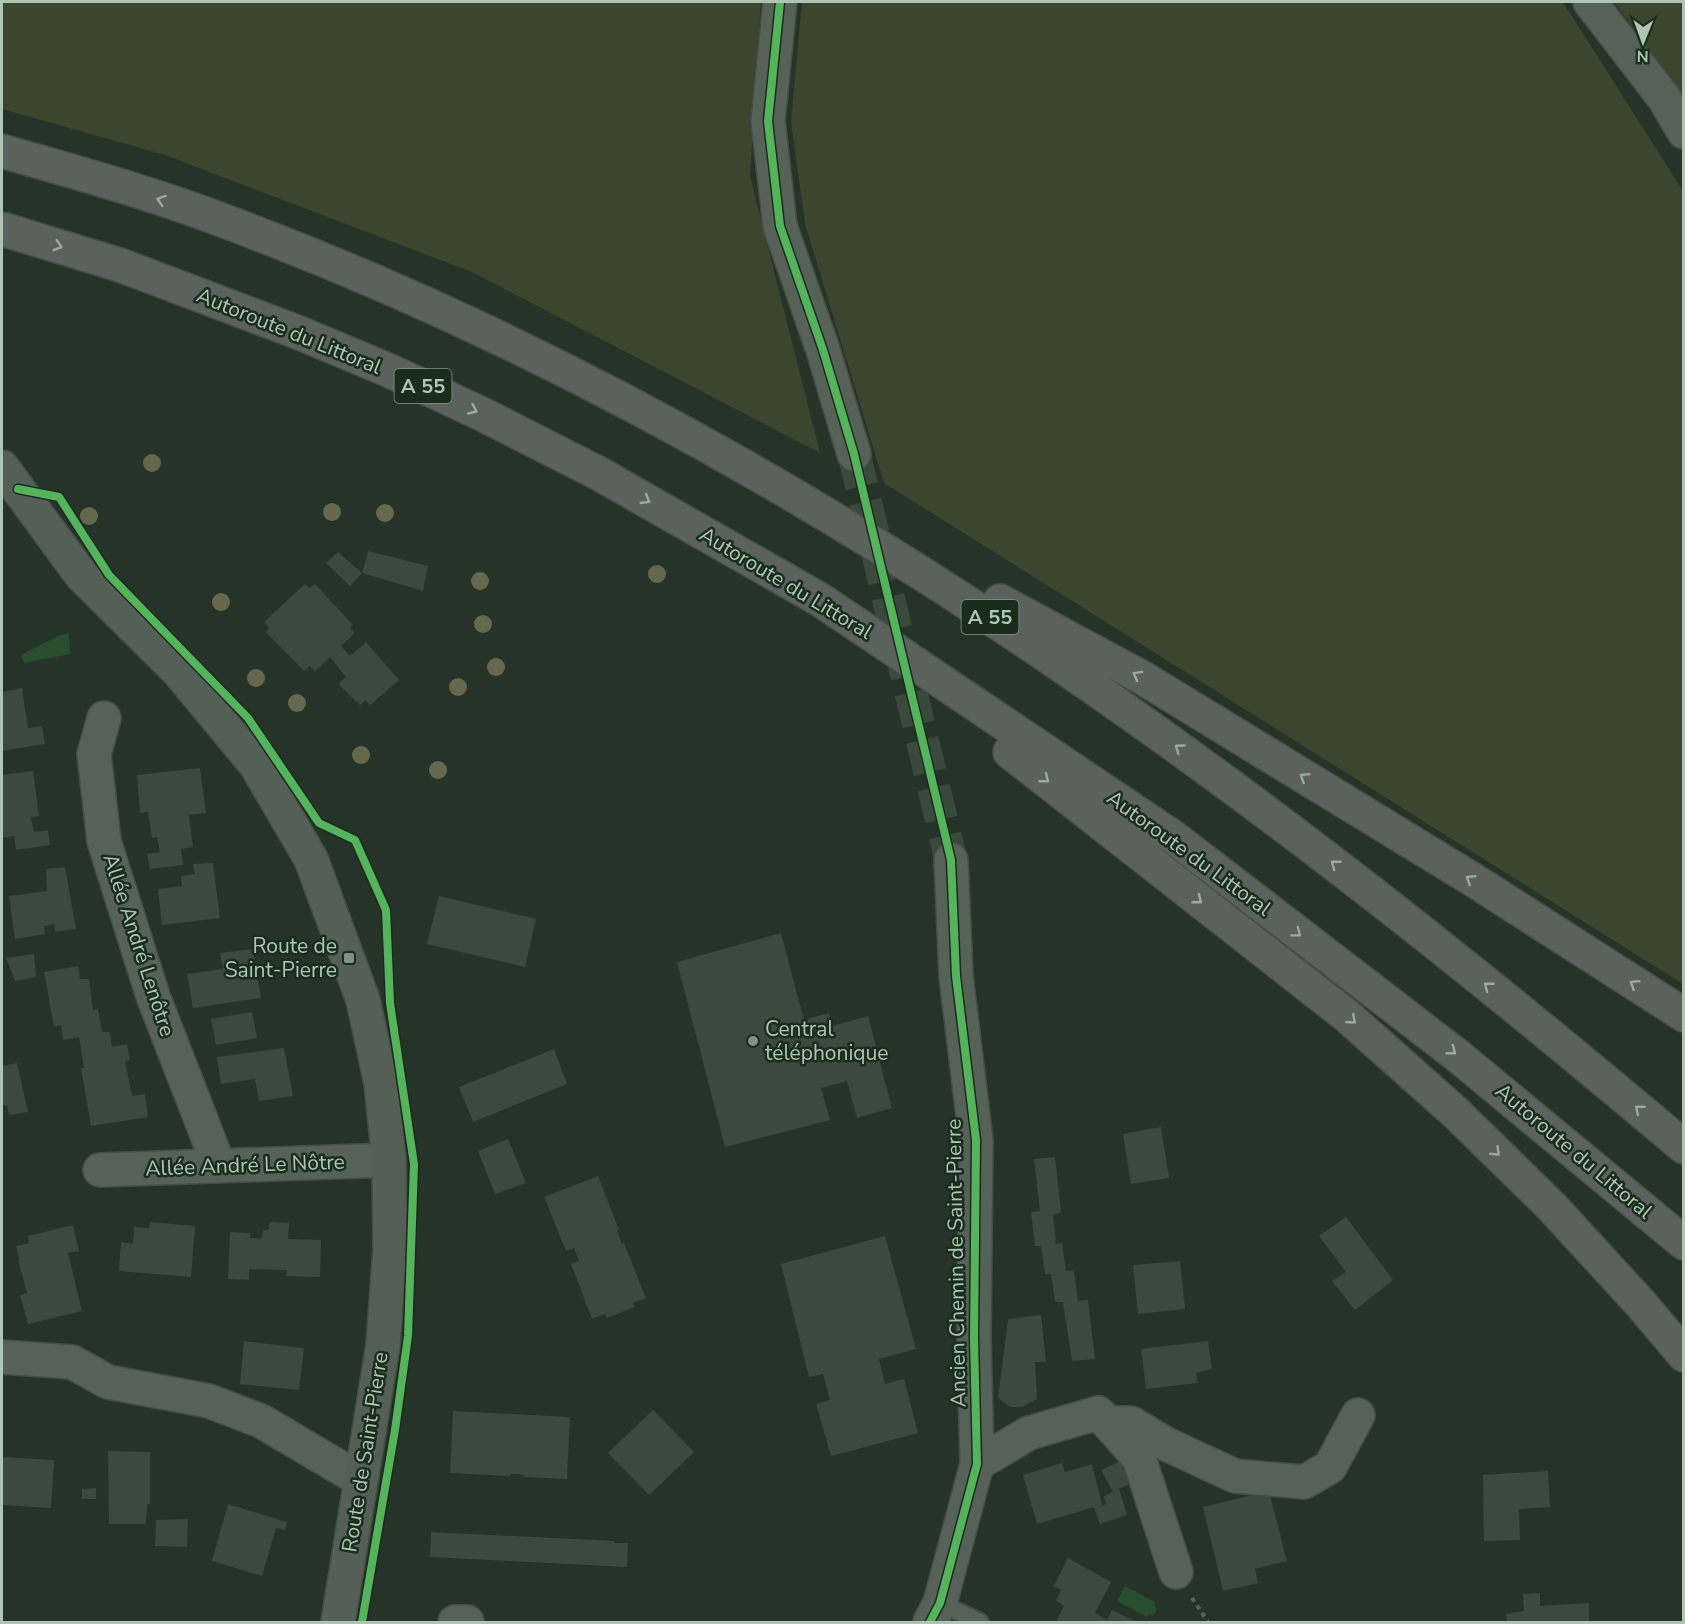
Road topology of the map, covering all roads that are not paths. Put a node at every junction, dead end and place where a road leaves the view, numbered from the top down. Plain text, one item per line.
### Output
1 (780, 2) edge
2 (1590, 2) edge
3 (1683, 132) edge
4 (2, 151) edge
5 (2, 229) edge
6 (692, 435) junction
7 (854, 454) tunnel mouth
8 (2, 466) edge
9 (819, 599) junction
10 (104, 718) dead end
11 (951, 860) tunnel mouth
12 (1683, 1015) edge
13 (1683, 1147) edge
14 (389, 1160) junction
15 (219, 1166) junction
16 (100, 1170) dead end
17 (1683, 1243) edge
18 (1683, 1355) edge
19 (2, 1357) edge
20 (1358, 1415) dead end
21 (1108, 1423) junction
22 (977, 1464) junction
23 (361, 1480) junction
24 (1176, 1572) dead end
25 (935, 1613) edge
26 (338, 1623) edge
27 (455, 1623) edge
28 (467, 1623) edge
29 (980, 1623) edge

1 - 7 street
2 - 3 street
6 -> 4 highway, A 55
5 -> 9 highway, Autoroute du Littoral / A 55
12 -> 6 highway
13 -> 6 highway, A 55
8 - 14 main road, Route de Saint-Pierre
9 -> 17 highway, Autoroute du Littoral / A 55
9 -> 18 highway
10 - 15 street, Allée André Lenôtre
11 - 22 street, Ancien Chemin de Saint-Pierre
14 - 15 street, Allée André Le Nôtre
14 - 23 main road, Route de Saint-Pierre
15 - 16 street, Allée André Le Nôtre
19 - 23 street
20 - 21 street
21 - 22 street
21 - 24 street
22 - 25 street, Ancien Chemin de Saint-Pierre
23 - 26 main road, Route de Saint-Pierre
25 - 29 lane
27 - 28 street

